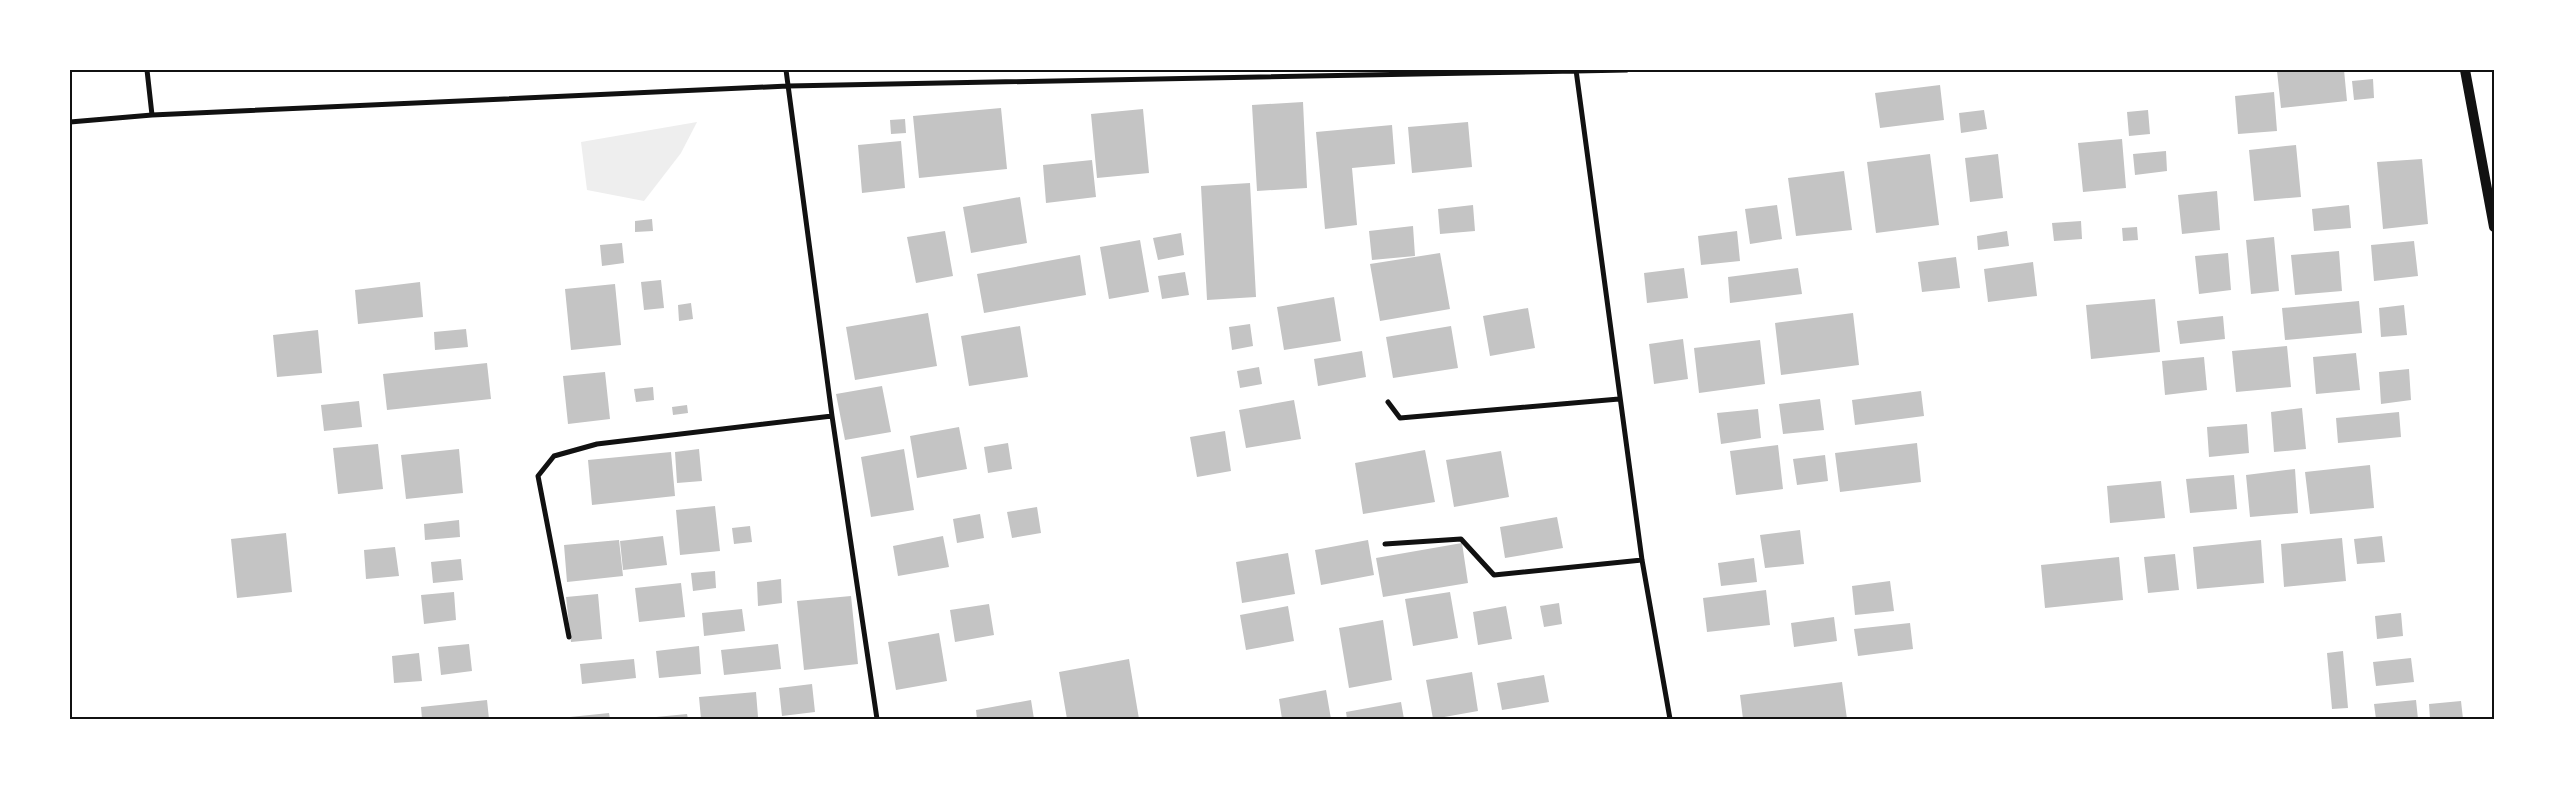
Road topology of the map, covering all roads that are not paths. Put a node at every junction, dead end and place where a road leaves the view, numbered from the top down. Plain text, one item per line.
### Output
1 (146, 70) edge
2 (786, 70) edge
3 (1627, 70) edge
4 (2466, 70) edge
5 (1576, 71) edge
6 (788, 86) junction
7 (152, 115) junction
8 (70, 122) edge
9 (2494, 226) edge
10 (1619, 399) junction
11 (1388, 402) dead end
12 (832, 416) junction
13 (1385, 544) dead end
14 (1642, 560) junction
15 (569, 637) dead end
16 (877, 719) edge
17 (1670, 719) edge

1 - 7 street
2 - 6 street
3 - 5 street
4 - 9 main road
5 - 6 street
5 - 10 street
6 - 7 street
6 - 12 street
7 - 8 street
10 - 11 street
10 - 14 street
12 - 15 street
12 - 16 street
13 - 14 street
14 - 17 street

